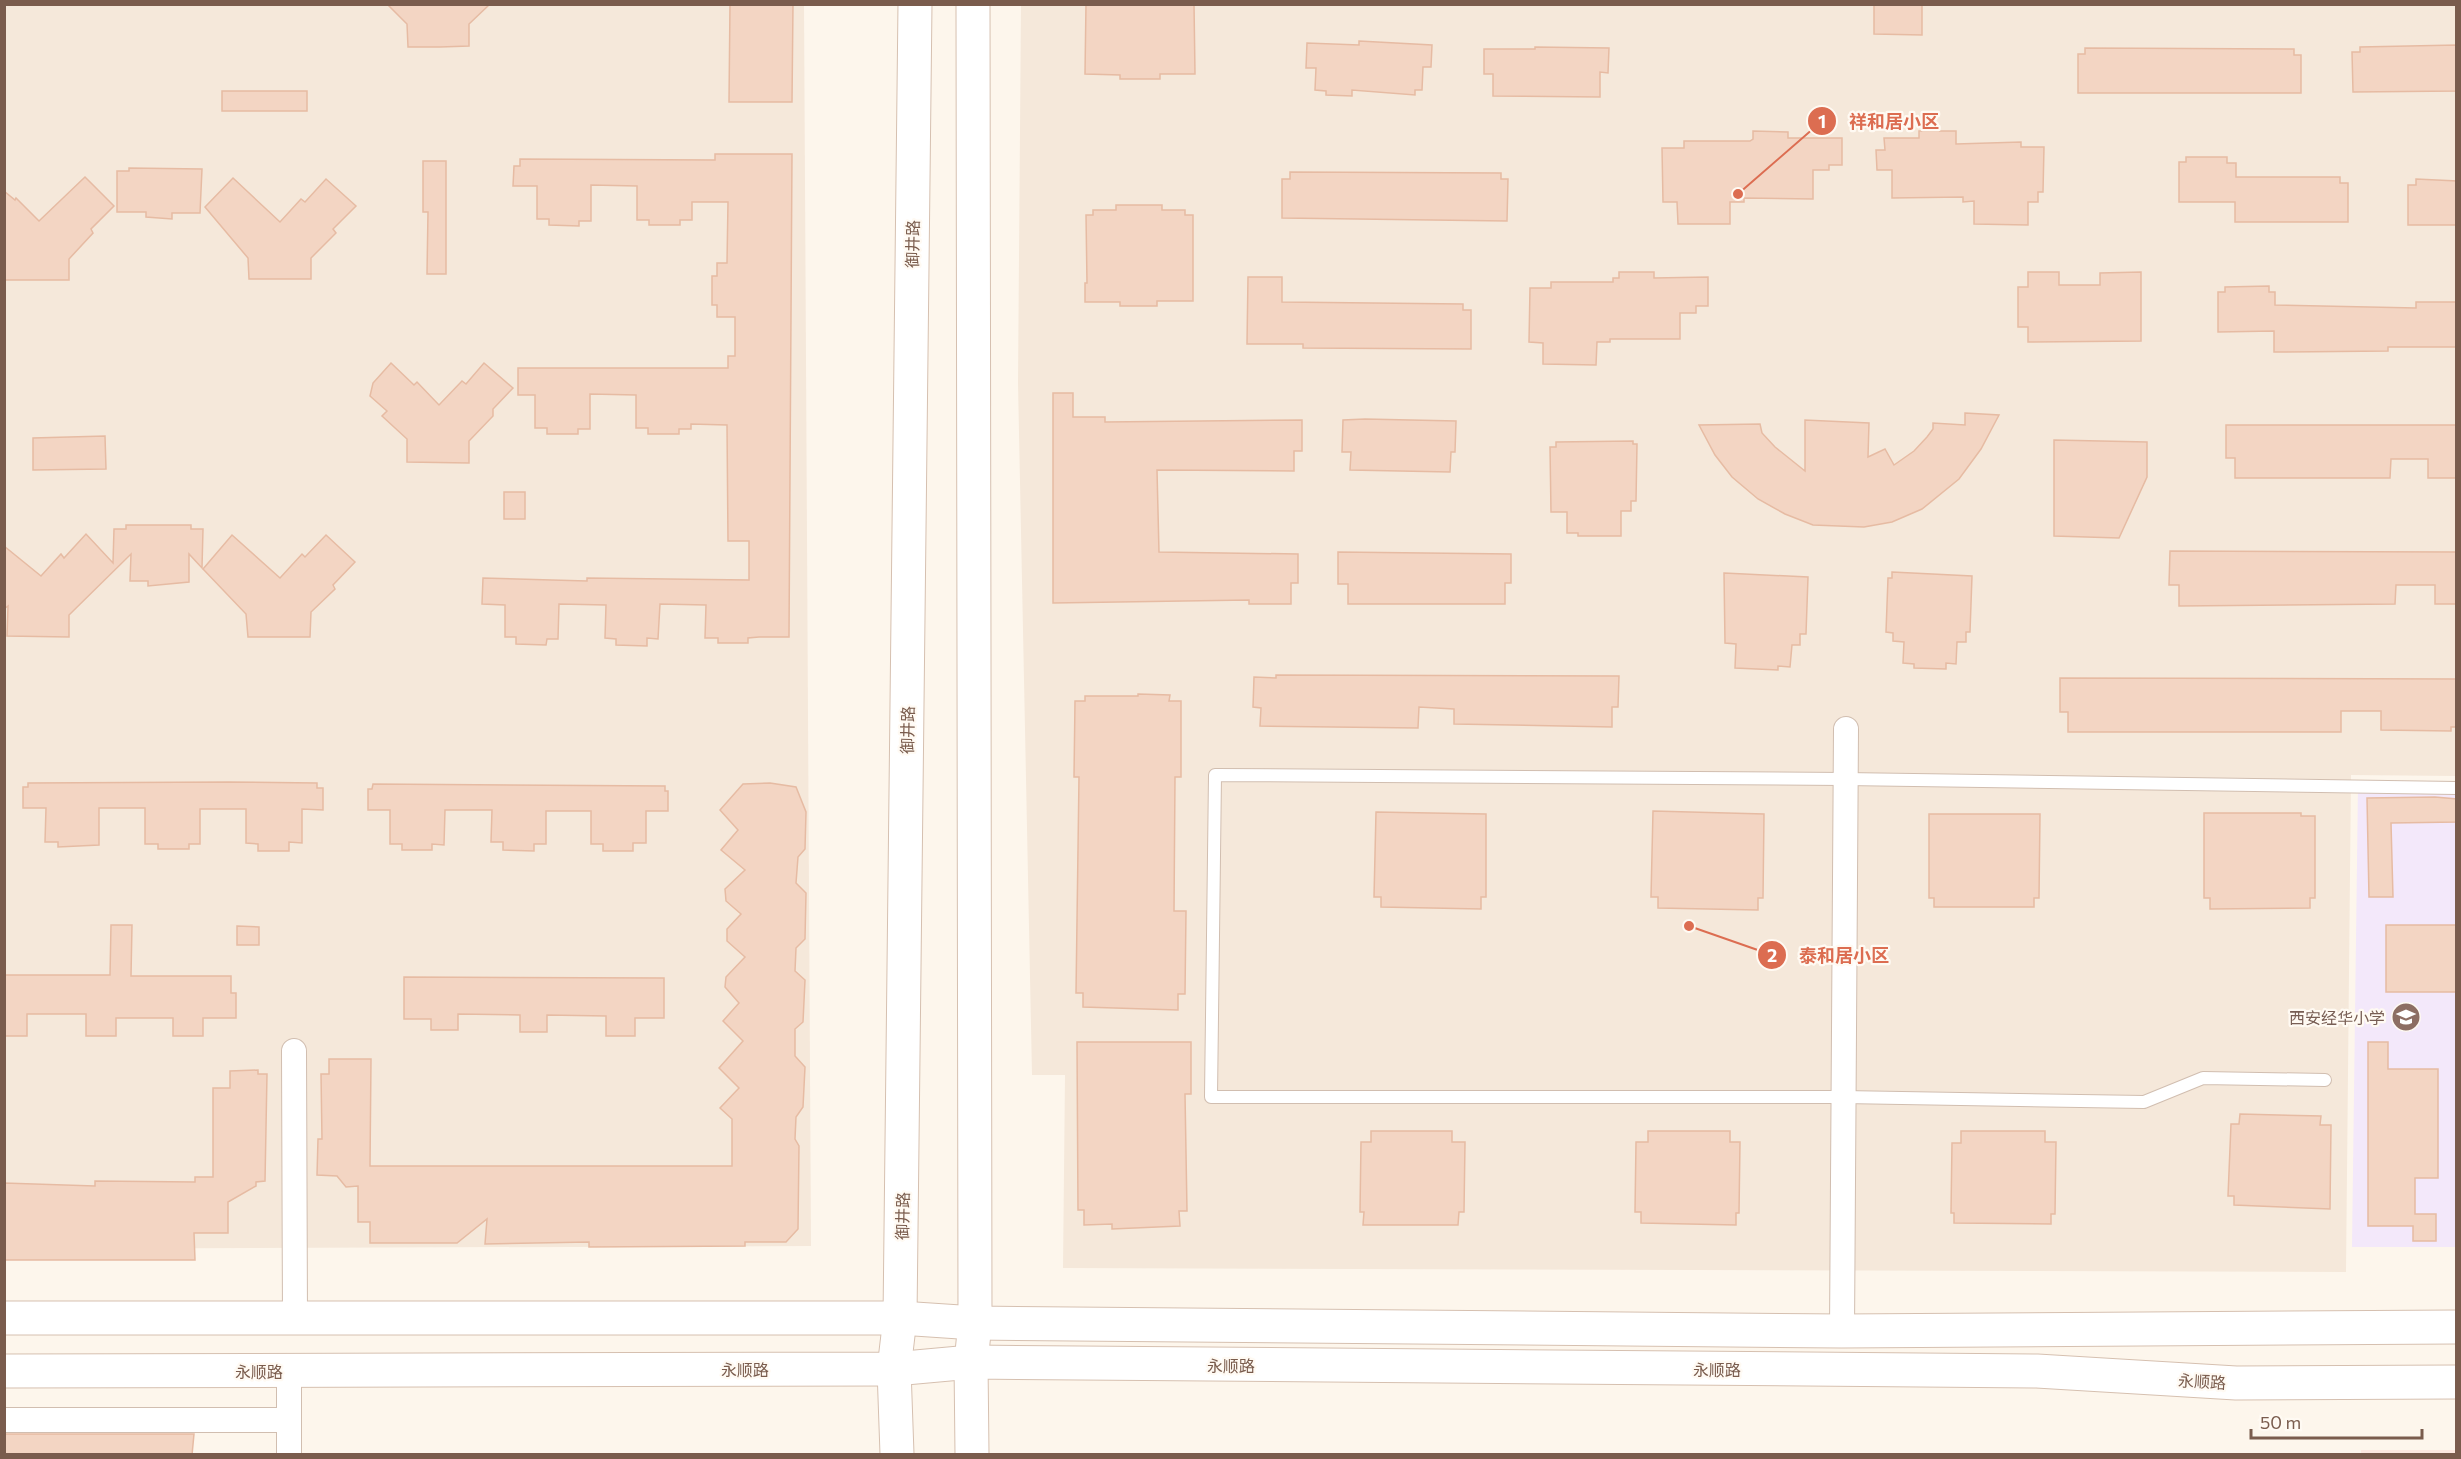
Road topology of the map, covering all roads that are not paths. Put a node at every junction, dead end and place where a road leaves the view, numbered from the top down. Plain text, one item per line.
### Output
1 (915, 4) edge
2 (972, 4) edge
3 (1846, 729) dead end
4 (1845, 779) junction
5 (2457, 788) edge
6 (294, 1051) dead end
7 (2325, 1080) dead end
8 (1844, 1097) junction
9 (4, 1318) edge
10 (900, 1318) junction
11 (295, 1319) junction
12 (975, 1323) junction
13 (2457, 1327) edge
14 (1842, 1331) junction
15 (971, 1362) junction
16 (894, 1368) junction
17 (4, 1371) edge
18 (289, 1371) junction
19 (2457, 1382) edge
20 (4, 1420) edge
21 (289, 1420) junction
22 (289, 1455) edge
23 (897, 1455) edge
24 (972, 1455) edge

1 - 10 main road, 御井路
2 - 12 main road
3 - 4 street
4 - 5 lane
4 - 8 street
4 - 8 lane
6 - 11 street
7 - 8 lane
8 - 14 street
9 - 11 main road
10 - 11 main road
10 - 12 main road
10 - 16 main road, 御井路
12 - 14 main road
12 - 15 main road
13 - 14 main road
15 - 16 main road, 永顺路
15 - 19 main road, 永顺路
15 - 24 main road
16 - 18 main road, 永顺路
16 - 23 main road, 御井路
17 - 18 main road, 永顺路
18 - 21 street
20 - 21 street
21 - 22 street

